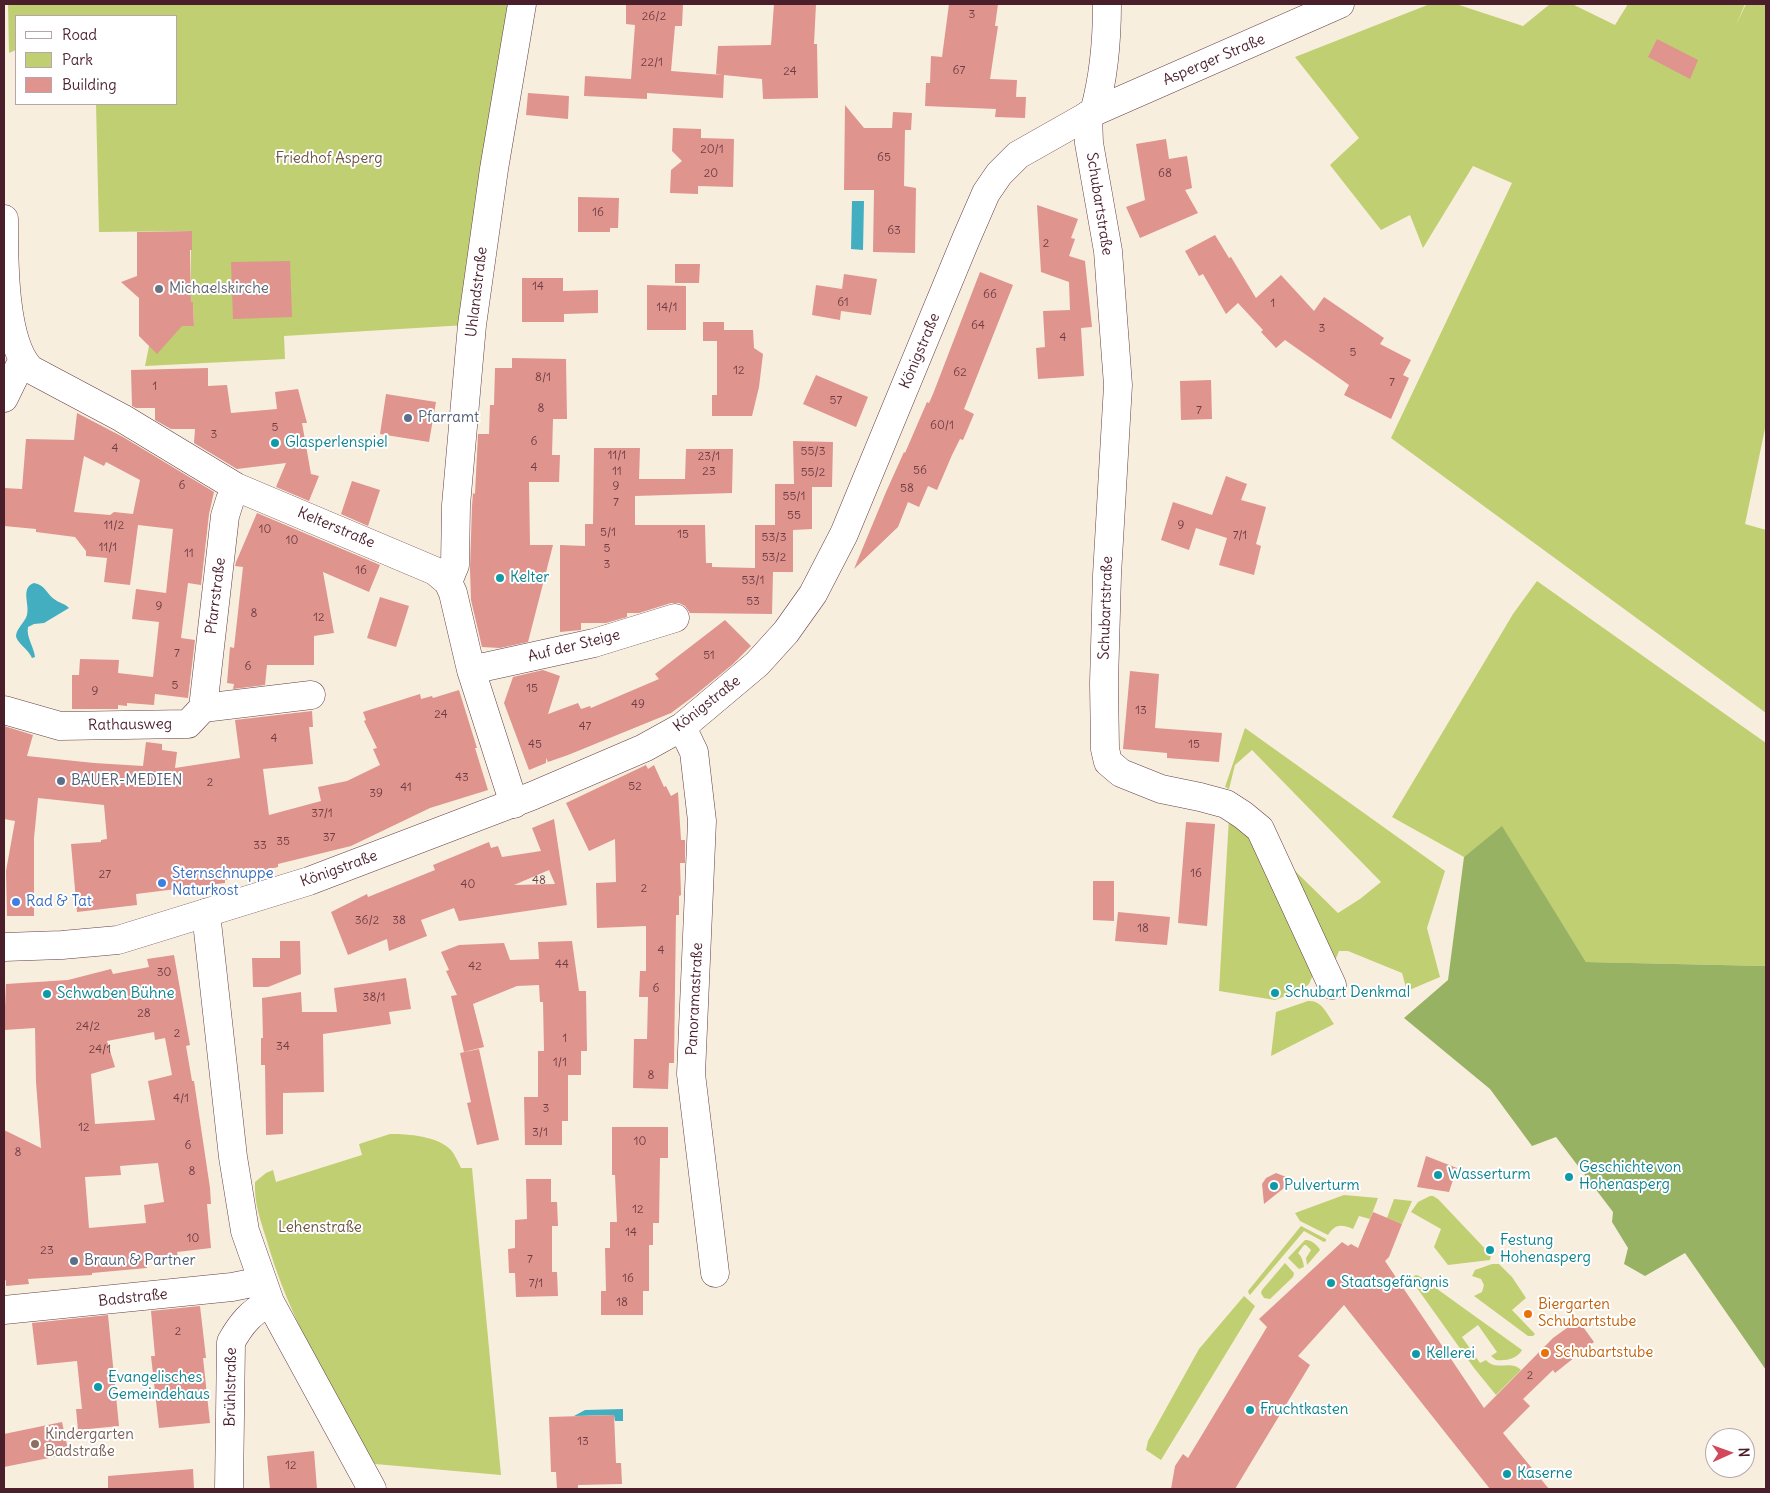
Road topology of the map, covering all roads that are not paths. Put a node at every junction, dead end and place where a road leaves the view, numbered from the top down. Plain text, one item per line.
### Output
1 (522, 4) edge
2 (1107, 4) edge
3 (1340, 4) edge
4 (1091, 113) junction
5 (4, 219) edge
6 (4, 276) edge
7 (22, 361) junction
8 (4, 398) edge
9 (236, 487) junction
10 (448, 582) junction
11 (675, 618) dead end
12 (472, 670) junction
13 (311, 695) dead end
14 (203, 708) junction
15 (4, 710) edge
16 (682, 727) junction
17 (514, 804) junction
18 (206, 913) junction
19 (4, 946) edge
20 (1332, 985) dead end
21 (714, 1273) dead end
22 (266, 1292) junction
23 (4, 1310) edge
24 (229, 1489) edge
25 (372, 1489) edge

1 - 10 street, Uhlandstraße
2 - 4 street, Schubartstraße
3 - 4 street, Asperger Straße
4 - 16 street, Königstraße
4 - 20 street, Schubartstraße
5 - 6 street
6 - 7 street
7 - 8 street
7 - 9 street, Kelterstraße
9 - 10 street, Kelterstraße
9 - 14 street, Pfarrstraße
10 - 12 street
11 - 12 street, Auf der Steige
12 - 17 street
13 - 14 street
14 - 15 street, Rathausweg
16 - 17 street, Königstraße
16 - 21 street, Panoramastraße
17 - 18 street, Königstraße
18 - 19 street, Königstraße
18 - 22 street
22 - 23 street, Badstraße
22 - 24 street, Brühlstraße
22 - 25 street

